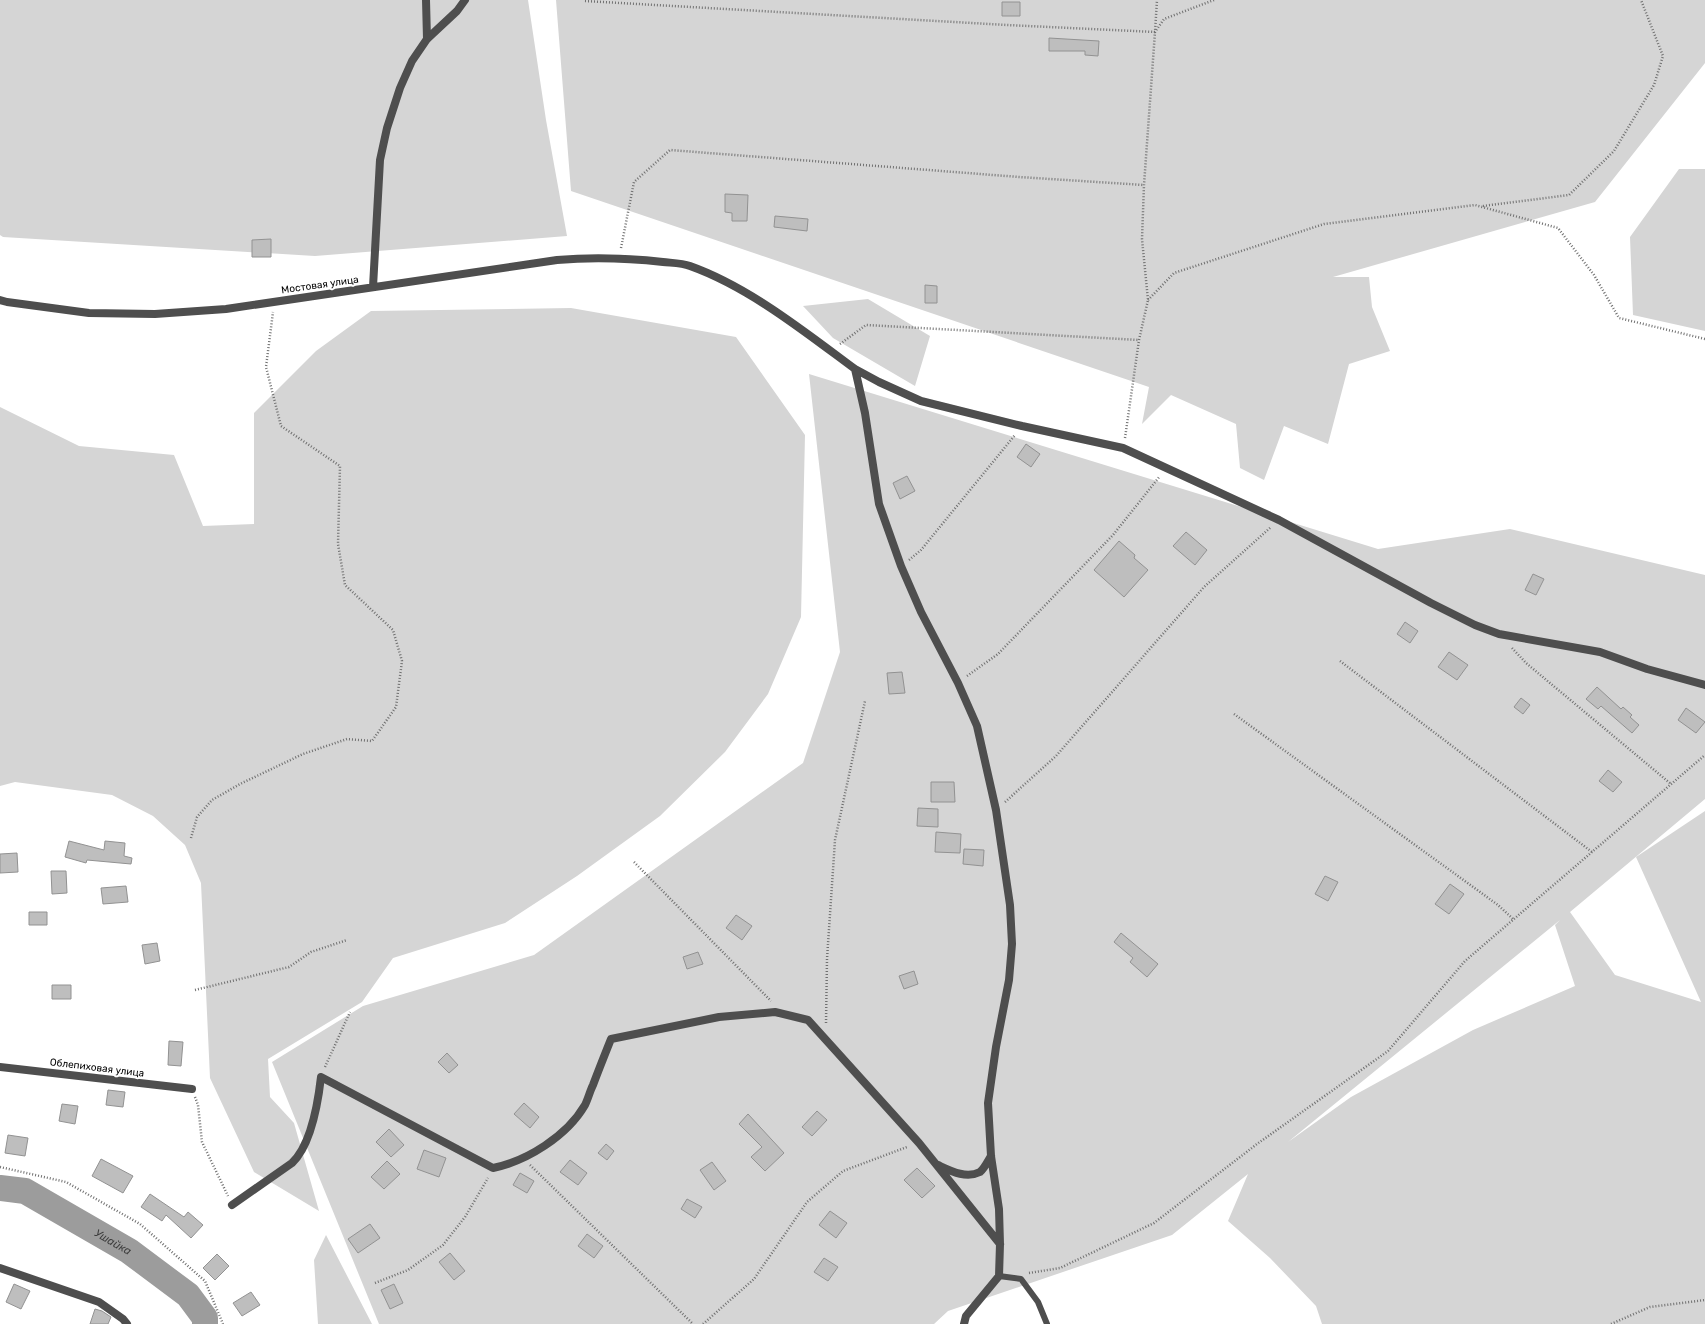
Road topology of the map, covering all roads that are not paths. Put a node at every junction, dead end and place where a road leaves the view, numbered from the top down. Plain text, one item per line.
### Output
1 (426, 0) edge
2 (465, 0) edge
3 (428, 39) junction
4 (373, 287) junction
5 (0, 300) edge
6 (855, 368) junction
7 (1705, 685) edge
8 (0, 1066) edge
9 (192, 1090) road end
10 (991, 1156) junction
11 (936, 1163) junction
12 (232, 1205) road end
13 (1000, 1244) junction
14 (0, 1268) edge
15 (999, 1276) junction
16 (127, 1324) edge
17 (964, 1324) edge
18 (1047, 1324) edge

1 - 3 street
2 - 3 street
3 - 4 street
4 - 5 street, Мостовая улица
4 - 6 street, Мостовая улица
6 - 7 street, Мостовая улица
6 - 10 street
8 - 9 street, Облепиховая улица
10 - 11 street
10 - 13 street
11 - 12 street
11 - 13 street
13 - 15 street
14 - 16 street
15 - 17 street
15 - 18 lane

